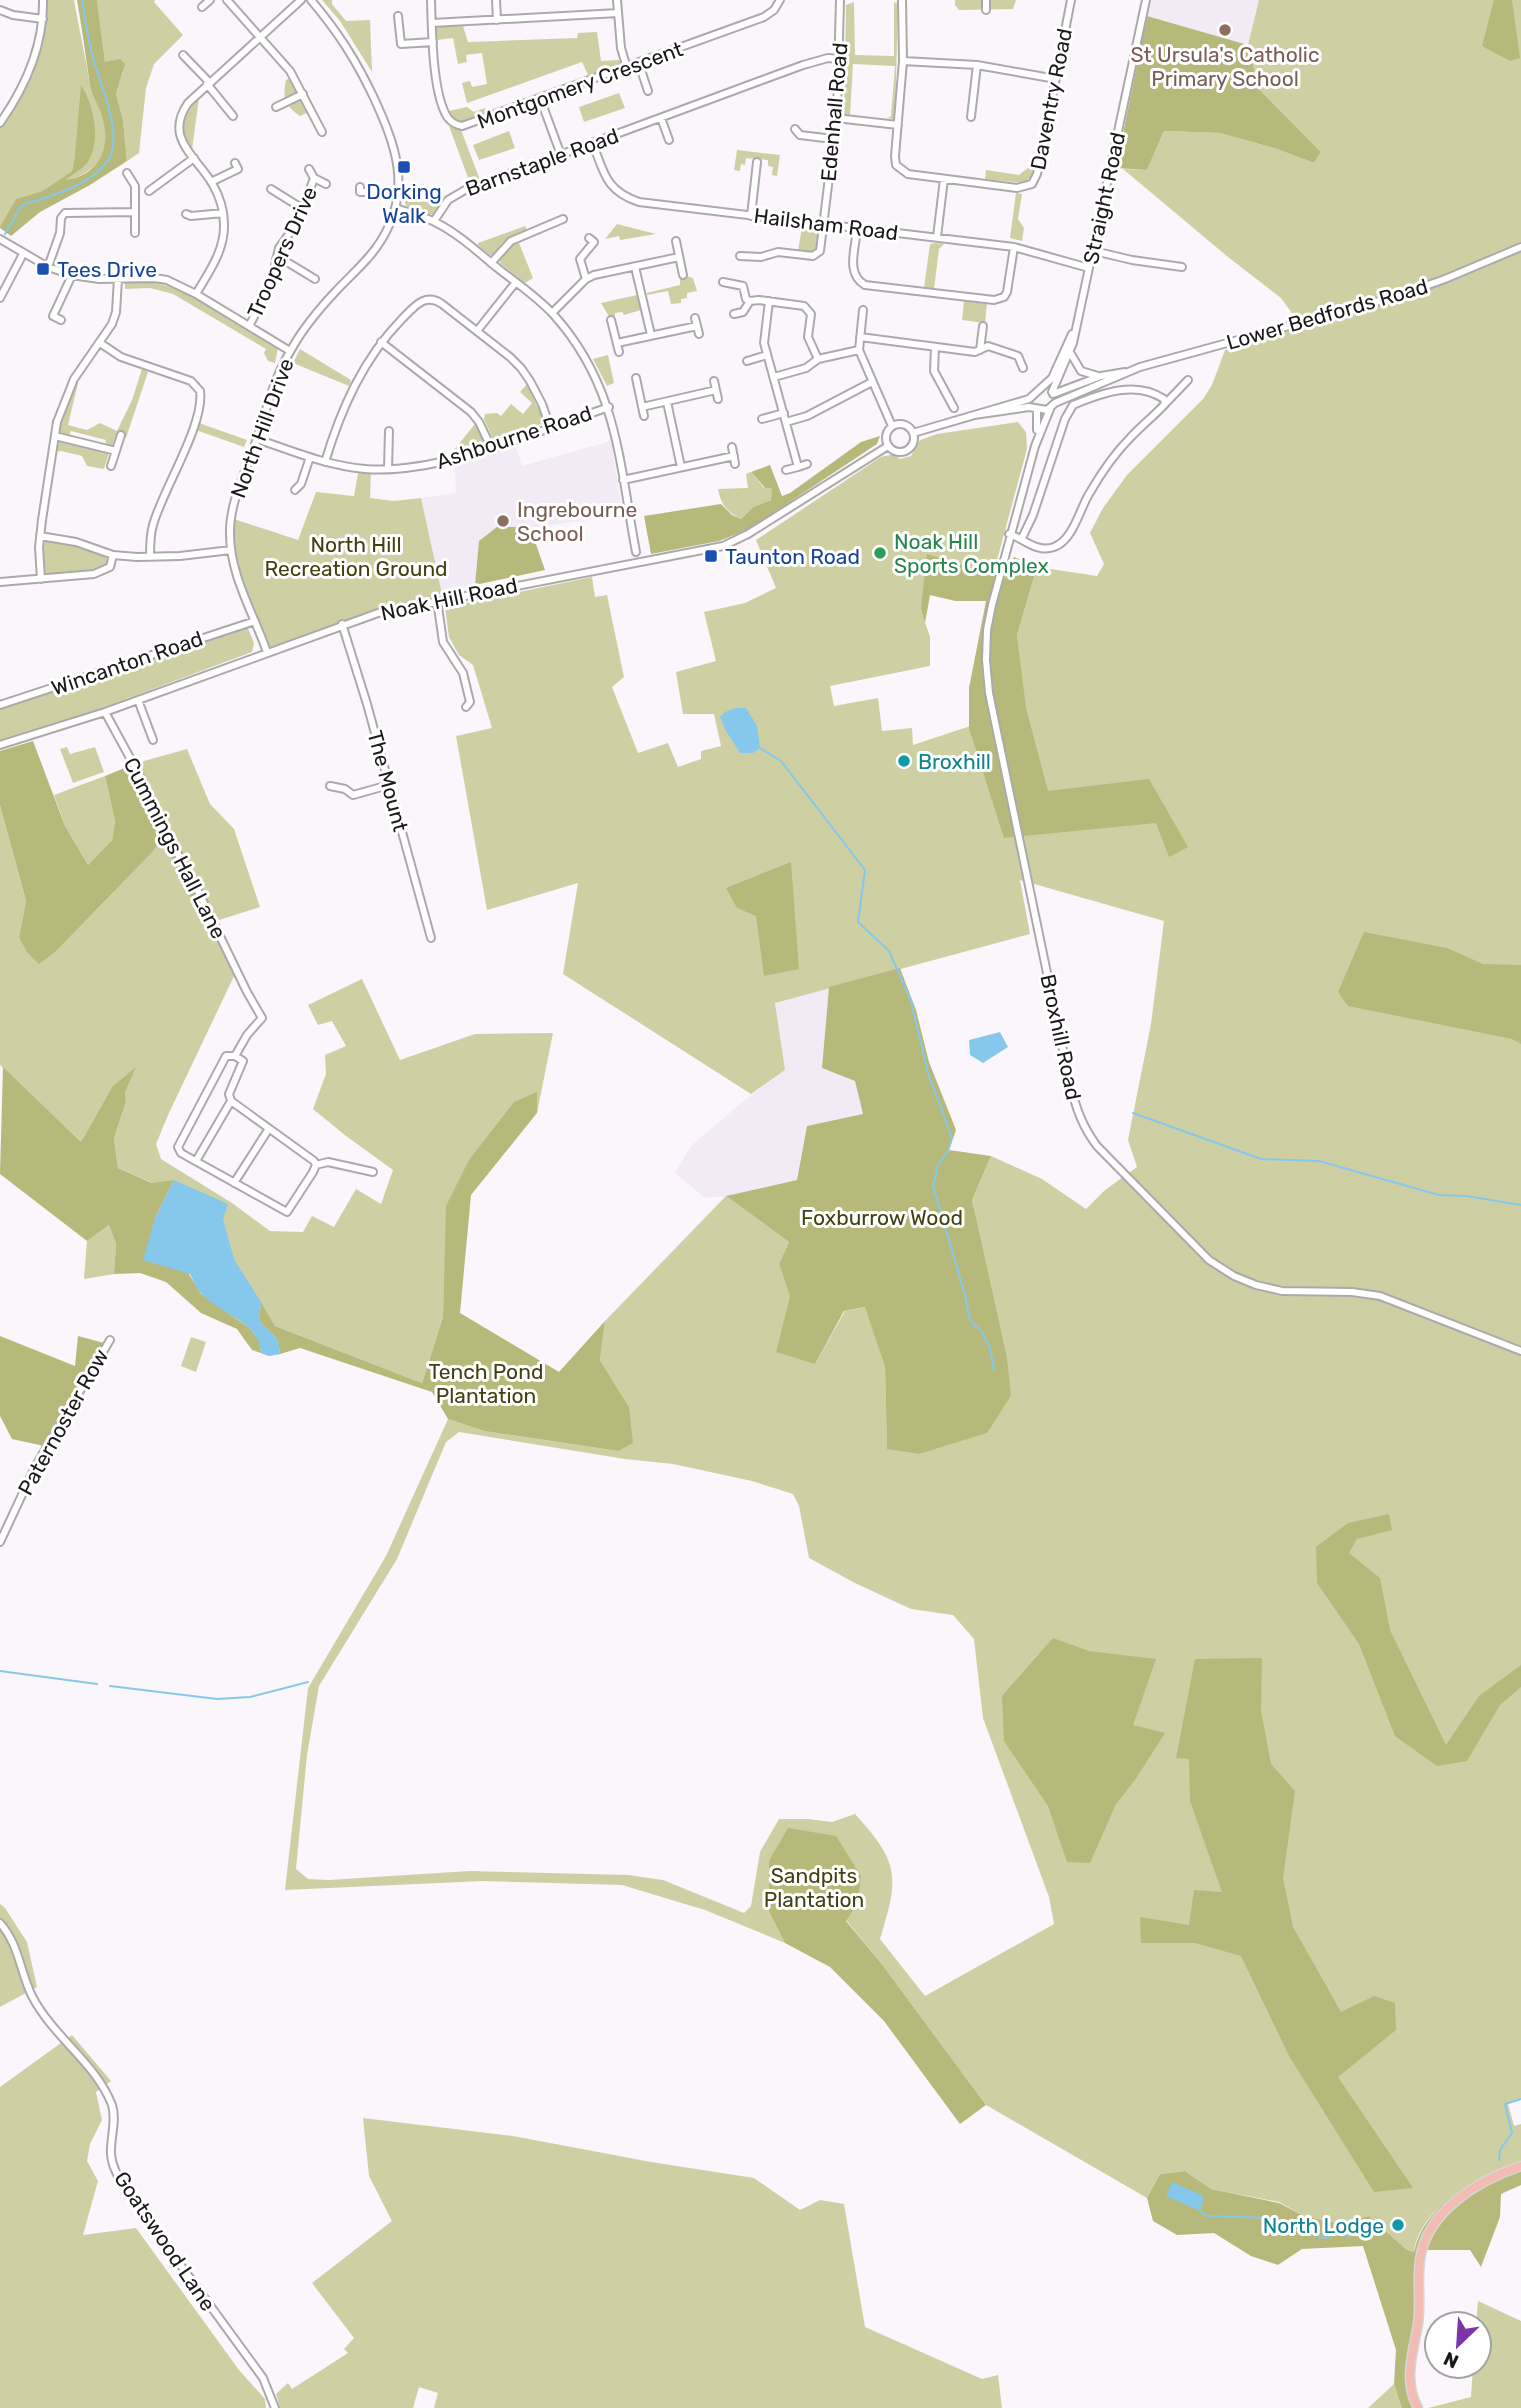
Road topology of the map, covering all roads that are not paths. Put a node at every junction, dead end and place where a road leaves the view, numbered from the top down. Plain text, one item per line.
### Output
1 (43, 0) edge
2 (210, 0) edge
3 (227, 0) edge
4 (300, 0) edge
5 (311, 0) edge
6 (431, 0) edge
7 (496, 0) edge
8 (617, 0) edge
9 (780, 0) edge
10 (840, 0) edge
11 (902, 0) edge
12 (986, 0) edge
13 (1070, 0) edge
14 (1146, 0) edge
15 (202, 7) dead end
16 (986, 9) dead end
17 (0, 10) edge
18 (618, 13) junction
19 (398, 16) dead end
20 (43, 19) junction
21 (497, 20) junction
22 (432, 23) junction
23 (260, 36) junction
24 (433, 42) junction
25 (183, 55) dead end
26 (840, 59) junction
27 (903, 61) junction
28 (639, 64) junction
29 (977, 65) junction
30 (627, 68) junction
31 (1056, 79) junction
32 (208, 83) junction
33 (648, 91) dead end
34 (303, 94) junction
35 (540, 98) junction
36 (276, 107) dead end
37 (233, 116) dead end
38 (971, 117) dead end
39 (661, 118) junction
40 (836, 118) junction
41 (0, 123) edge
42 (898, 125) junction
43 (795, 129) dead end
44 (322, 132) dead end
45 (833, 139) junction
46 (669, 140) dead end
47 (593, 144) junction
48 (561, 155) junction
49 (194, 158) junction
50 (757, 162) dead end
51 (235, 163) dead end
52 (309, 169) dead end
53 (127, 173) dead end
54 (314, 178) junction
55 (944, 179) junction
56 (211, 182) junction
57 (326, 184) dead end
58 (360, 187) dead end
59 (271, 189) dead end
60 (149, 191) dead end
61 (398, 191) junction
62 (395, 208) junction
63 (303, 209) junction
64 (135, 212) junction
65 (223, 213) junction
66 (186, 214) dead end
67 (751, 216) junction
68 (563, 219) dead end
69 (434, 221) junction
70 (824, 224) junction
71 (858, 228) junction
72 (135, 233) dead end
73 (937, 237) junction
74 (589, 238) dead end
75 (2, 240) edge
76 (676, 241) dead end
77 (1014, 247) junction
78 (1521, 247) edge
79 (1094, 251) junction
80 (23, 254) junction
81 (740, 256) dead end
82 (679, 257) junction
83 (276, 259) junction
84 (491, 263) junction
85 (48, 267) junction
86 (635, 267) junction
87 (1182, 267) dead end
88 (1089, 268) junction
89 (72, 275) junction
90 (683, 275) dead end
91 (118, 279) junction
92 (315, 279) dead end
93 (586, 279) junction
94 (516, 282) junction
95 (723, 282) dead end
96 (196, 294) junction
97 (0, 298) edge
98 (750, 301) junction
99 (769, 301) junction
100 (863, 310) dead end
101 (552, 313) junction
102 (734, 314) dead end
103 (695, 318) dead end
104 (61, 320) dead end
105 (611, 320) dead end
106 (249, 326) junction
107 (697, 326) junction
108 (983, 326) dead end
109 (1074, 330) junction
110 (477, 331) junction
111 (699, 334) dead end
112 (651, 335) junction
113 (860, 337) junction
114 (381, 342) junction
115 (100, 343) junction
116 (617, 343) junction
117 (935, 347) junction
118 (859, 350) junction
119 (979, 350) junction
120 (290, 351) junction
121 (619, 352) dead end
122 (1026, 352) dead end
123 (1070, 352) junction
124 (768, 355) junction
125 (1018, 356) junction
126 (818, 359) junction
127 (747, 361) dead end
128 (1023, 368) dead end
129 (1131, 371) junction
130 (1101, 376) junction
131 (774, 377) junction
132 (636, 378) dead end
133 (1188, 380) dead end
134 (714, 382) dead end
135 (872, 382) junction
136 (1042, 389) junction
137 (716, 390) junction
138 (1053, 393) junction
139 (1034, 395) junction
140 (718, 399) dead end
141 (667, 402) junction
142 (1165, 404) junction
143 (1052, 406) junction
144 (609, 407) junction
145 (642, 407) junction
146 (954, 408) dead end
147 (1037, 408) junction
148 (784, 414) junction
149 (974, 415) junction
150 (644, 416) dead end
151 (762, 419) dead end
152 (786, 422) junction
153 (892, 426) junction
154 (550, 427) junction
155 (389, 431) dead end
156 (913, 433) junction
157 (121, 435) dead end
158 (55, 436) junction
159 (257, 439) junction
160 (888, 446) junction
161 (1035, 446) junction
162 (491, 447) junction
163 (732, 447) dead end
164 (116, 451) junction
165 (734, 456) junction
166 (310, 457) junction
167 (325, 462) junction
168 (735, 464) dead end
169 (807, 464) dead end
170 (111, 466) dead end
171 (681, 467) junction
172 (798, 467) junction
173 (388, 469) junction
174 (786, 470) dead end
175 (623, 480) junction
176 (295, 489) dead end
177 (1009, 534) junction
178 (40, 536) junction
179 (1022, 538) junction
180 (230, 550) junction
181 (636, 552) dead end
182 (113, 555) junction
183 (150, 557) junction
184 (41, 579) junction
185 (0, 582) edge
186 (437, 600) junction
187 (255, 621) junction
188 (342, 624) junction
189 (267, 652) junction
190 (138, 700) junction
191 (0, 705) edge
192 (466, 707) dead end
193 (105, 712) junction
194 (153, 740) dead end
195 (0, 746) edge
196 (389, 785) junction
197 (330, 786) dead end
198 (431, 938) dead end
199 (234, 1056) junction
200 (231, 1101) junction
201 (268, 1129) junction
202 (195, 1161) junction
203 (316, 1165) junction
204 (373, 1172) dead end
205 (234, 1183) junction
206 (110, 1340) dead end
207 (1521, 1351) edge
208 (0, 1542) edge
209 (0, 1923) edge
210 (1521, 2166) edge
211 (275, 2408) edge
212 (1418, 2408) edge

1 - 20 street
2 - 15 street
3 - 23 street
4 - 23 street
5 - 61 street, North Hill Drive
6 - 22 street, Montgomery Crescent
7 - 21 street
8 - 18 street
9 - 28 street, Montgomery Crescent
10 - 26 street, Edenhall Road
11 - 27 street, Daventry Road
12 - 16 street
13 - 31 street, Daventry Road
14 - 79 street, Straight Road
17 - 20 street
18 - 21 street
18 - 30 street
19 - 24 street
20 - 41 street
21 - 22 street
22 - 24 street, Montgomery Crescent
23 - 32 street
23 - 34 street
24 - 35 street, Montgomery Crescent
25 - 32 street
26 - 39 street, Barnstaple Road
26 - 40 street, Edenhall Road
27 - 29 street
27 - 42 street, Daventry Road
28 - 30 street, Montgomery Crescent
28 - 33 street
29 - 31 street
29 - 38 street
30 - 35 street, Montgomery Crescent
31 - 55 street, Daventry Road
32 - 37 street
32 - 49 street
34 - 36 street
34 - 44 street
35 - 48 street
39 - 46 street
39 - 47 street, Barnstaple Road
40 - 42 street
40 - 45 street, Edenhall Road
42 - 55 street, Daventry Road
43 - 45 street
45 - 70 street, Edenhall Road
47 - 48 street, Barnstaple Road
47 - 67 street, Hailsham Road
48 - 69 street, Barnstaple Road
49 - 56 street
49 - 60 street
50 - 67 street
51 - 56 street
52 - 54 street, Troopers Drive
53 - 64 street
54 - 57 street, Troopers Drive
54 - 63 street, Troopers Drive
55 - 73 street
56 - 65 street
58 - 61 street
59 - 63 street
61 - 62 street, North Hill Drive
62 - 69 street
62 - 120 street, North Hill Drive
63 - 83 street, Troopers Drive
64 - 72 street
64 - 85 street
65 - 66 street
65 - 96 street
67 - 70 street, Hailsham Road
68 - 84 street
69 - 84 street
70 - 71 street, Hailsham Road
70 - 81 street, Edenhall Road
71 - 73 street, Hailsham Road
71 - 77 street
73 - 77 street, Hailsham Road
74 - 93 street
75 - 80 street
76 - 82 street
77 - 88 street, Hailsham Road
78 - 129 street, Lower Bedfords Road
79 - 87 street
79 - 88 street, Straight Road
80 - 85 street
80 - 97 street
82 - 86 street
82 - 90 street
83 - 92 street
83 - 106 street, Troopers Drive
84 - 94 street
85 - 89 street
86 - 93 street
86 - 112 street
88 - 109 street, Straight Road
89 - 91 street
89 - 104 street
91 - 96 street
91 - 115 street
93 - 101 street
94 - 101 street
94 - 110 street
95 - 98 street
96 - 106 street
98 - 99 street
98 - 102 street
99 - 124 street
99 - 126 street
100 - 113 street
101 - 144 street
103 - 107 street
105 - 116 street
106 - 120 street
107 - 111 street
107 - 112 street
108 - 119 street
109 - 123 street, Straight Road
109 - 136 street, Noak Hill Road
110 - 114 street
110 - 154 street
112 - 116 street
113 - 117 street
113 - 118 street
114 - 162 street
114 - 167 street
115 - 158 street
115 - 183 street
116 - 121 street
117 - 119 street
117 - 146 street
118 - 126 street
118 - 135 street
119 - 125 street
120 - 159 street, North Hill Drive
122 - 125 street
123 - 130 street
123 - 138 street, Straight Road
124 - 127 street
124 - 131 street
125 - 128 street
126 - 131 street
129 - 130 street, Lower Bedfords Road
129 - 143 street, Lower Bedfords Road
130 - 138 street, Lower Bedfords Road
131 - 148 street
132 - 145 street
133 - 142 street
134 - 137 street
135 - 152 street
135 - 153 street
136 - 138 street
136 - 139 street, Noak Hill Road
137 - 140 street
137 - 141 street
138 - 143 street
139 - 147 street
139 - 149 street, Noak Hill Road
141 - 145 street
141 - 171 street
142 - 179 street
142 - 179 street
143 - 147 street, Noak Hill Road
143 - 161 street, Broxhill Road
144 - 154 street, Ashbourne Road
144 - 175 street
145 - 150 street
147 - 149 street, Noak Hill Road
147 - 161 street, Broxhill Road
148 - 151 street
148 - 152 street
149 - 156 street, Noak Hill Road
152 - 172 street
153 - 156 street
153 - 160 street
154 - 162 street, Ashbourne Road
155 - 173 street
156 - 160 street, Noak Hill Road
157 - 164 street
158 - 164 street
158 - 178 street
159 - 166 street, Ashbourne Road
159 - 180 street, North Hill Drive
160 - 186 street, Noak Hill Road
161 - 177 street, Broxhill Road
162 - 173 street, Ashbourne Road
163 - 165 street
164 - 170 street
165 - 168 street
165 - 171 street
166 - 167 street, Ashbourne Road
166 - 176 street
167 - 173 street, Ashbourne Road
169 - 172 street
171 - 175 street
172 - 174 street
175 - 181 street
177 - 179 street
177 - 207 street, Broxhill Road
178 - 182 street
178 - 184 street
180 - 183 street
180 - 187 street, North Hill Drive
182 - 183 street
182 - 184 street
184 - 185 street
186 - 188 street, Noak Hill Road
186 - 192 street
187 - 189 street, North Hill Drive
187 - 191 street, Wincanton Road
188 - 189 street, Noak Hill Road
188 - 196 street, The Mount
189 - 190 street, Noak Hill Road
190 - 193 street, Noak Hill Road
190 - 194 street
193 - 195 street, Noak Hill Road
193 - 199 street, Cummings Hall Lane
196 - 197 street
196 - 198 street, The Mount
199 - 200 street
199 - 202 street
200 - 201 street
200 - 202 street
201 - 203 street
201 - 205 street
202 - 205 street
203 - 204 street
203 - 205 street
206 - 208 street, Paternoster Row
209 - 211 street, Goatswood Lane
210 - 212 main road

